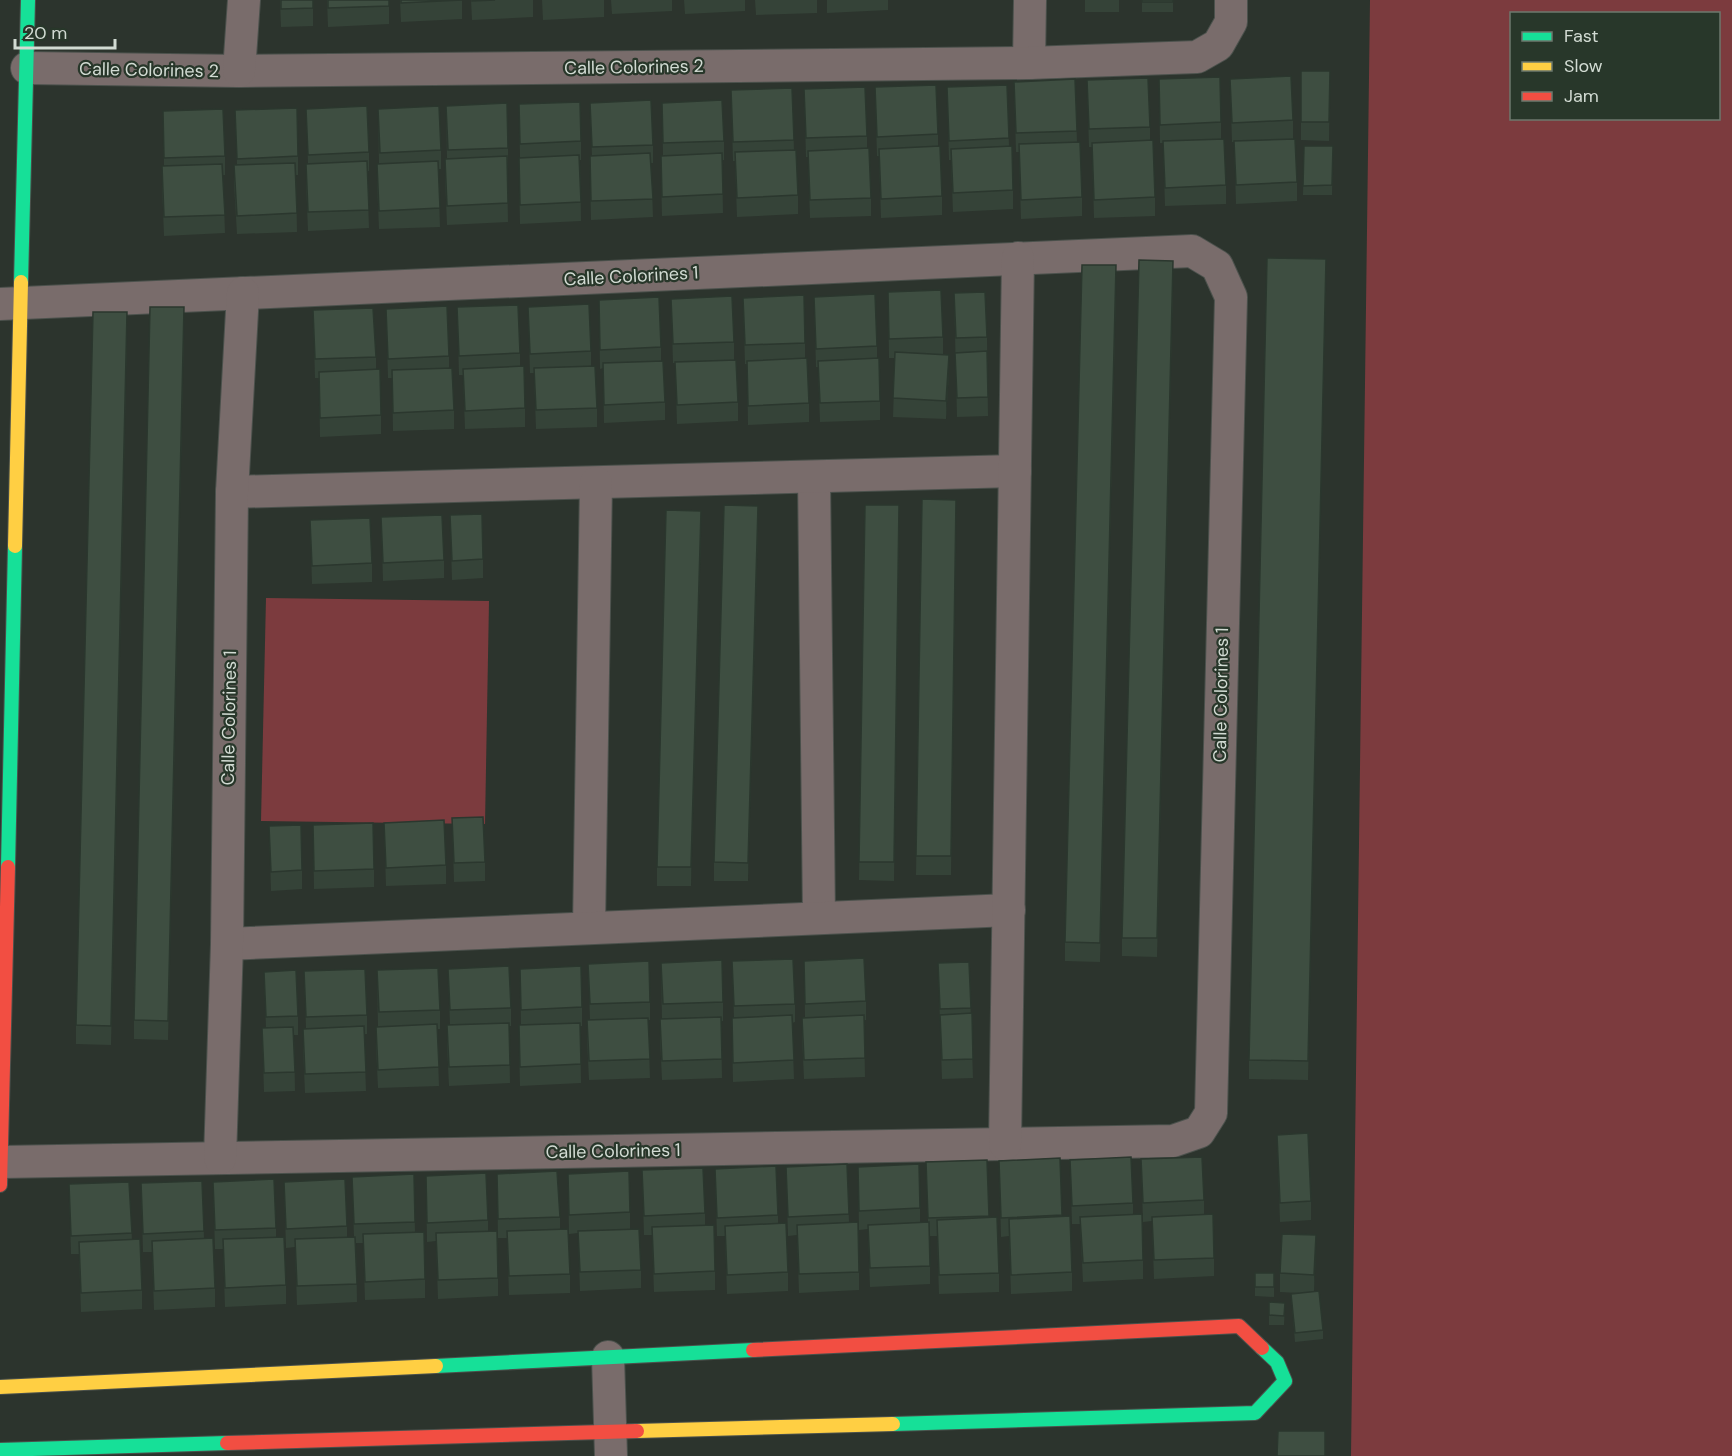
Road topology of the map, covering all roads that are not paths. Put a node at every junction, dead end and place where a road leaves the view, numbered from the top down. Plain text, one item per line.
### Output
1 (28, 0) edge
2 (244, 0) edge
3 (1030, 0) edge
4 (1232, 0) edge
5 (1029, 63) junction
6 (27, 68) junction
7 (239, 71) junction
8 (1018, 258) junction
9 (243, 293) junction
10 (10, 304) edge
11 (1015, 471) junction
12 (814, 477) junction
13 (596, 483) junction
14 (232, 492) junction
15 (1009, 910) junction
16 (819, 918) junction
17 (589, 928) junction
18 (227, 944) junction
19 (1005, 1144) junction
20 (220, 1158) junction
21 (1, 1162) edge
22 (0, 1185) edge
23 (608, 1357) junction
24 (0, 1387) edge
25 (610, 1444) edge
26 (0, 1450) edge

1 - 6 street
2 - 7 street, Calle Colorines 2
3 - 5 street
4 - 5 street, Calle Colorines 2
5 - 7 street, Calle Colorines 2
6 - 7 street, Calle Colorines 2
6 - 10 street
8 - 9 street, Calle Colorines 1
8 - 11 street
8 - 19 street, Calle Colorines 1
9 - 10 street, Calle Colorines 1
9 - 14 street, Calle Colorines 1
10 - 21 street
11 - 12 street
11 - 15 street
12 - 13 street
12 - 16 street
13 - 14 street
13 - 17 street
14 - 18 street, Calle Colorines 1
15 - 16 street
15 - 19 street
16 - 17 street
17 - 18 street
18 - 20 street, Calle Colorines 1
19 - 20 street, Calle Colorines 1
20 - 21 street, Calle Colorines 1
21 - 22 street
23 - 24 street
23 - 25 street
23 - 25 street
25 - 26 street

